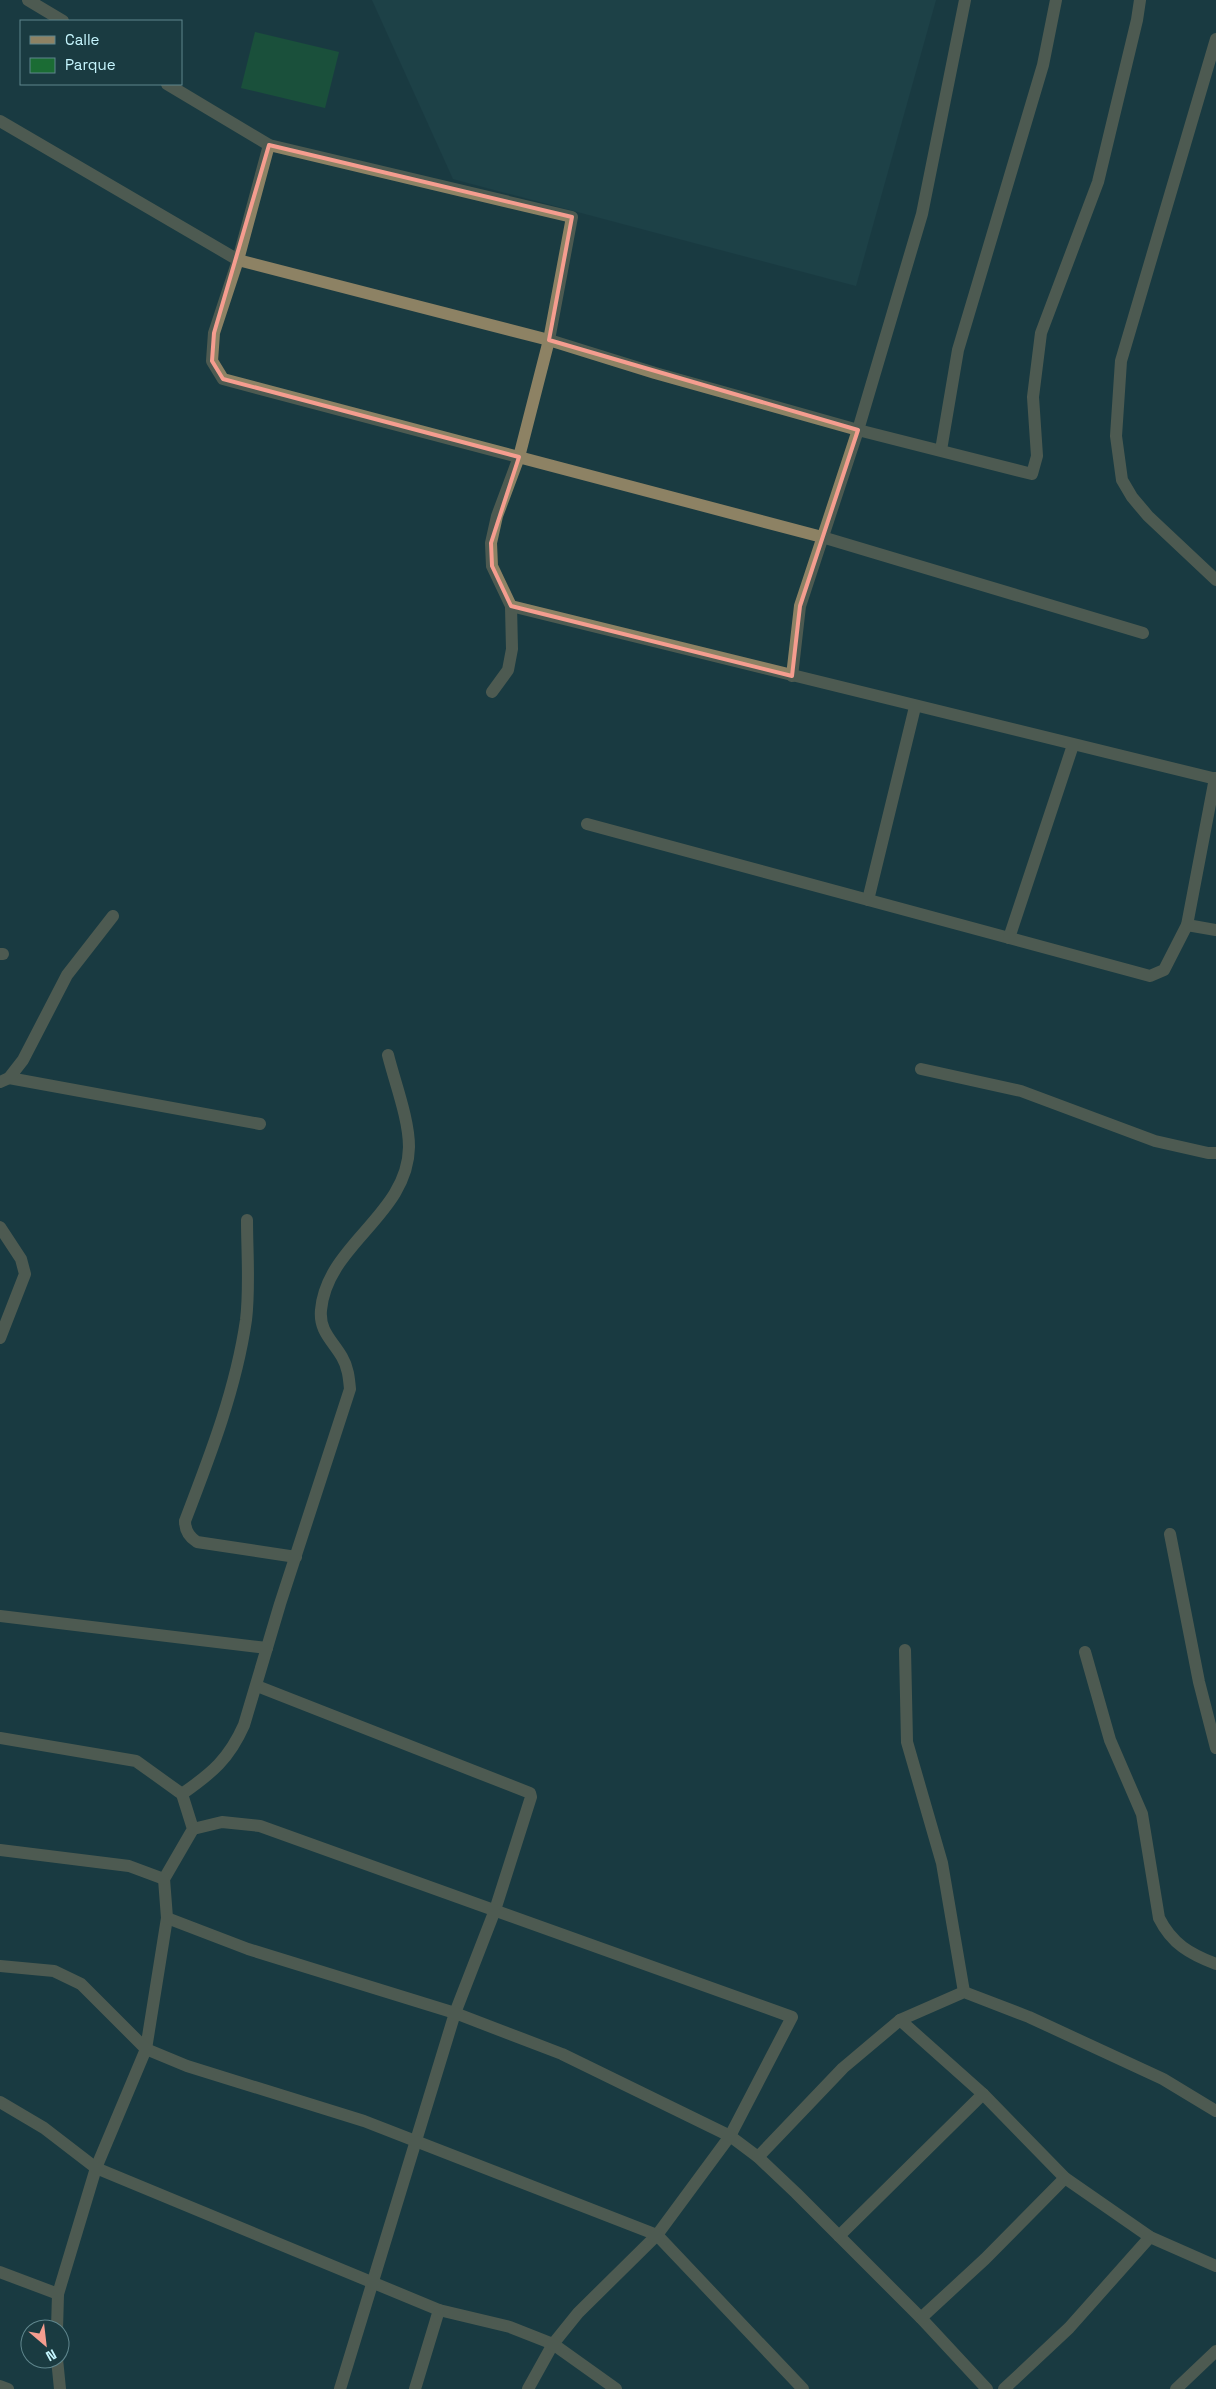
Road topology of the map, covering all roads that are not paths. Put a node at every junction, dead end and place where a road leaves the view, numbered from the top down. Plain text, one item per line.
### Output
1 (28, 0) edge
2 (965, 0) edge
3 (1056, 0) edge
4 (1140, 0) edge
5 (61, 20) edge
6 (1216, 39) edge
7 (169, 85) edge
8 (0, 121) edge
9 (269, 145) junction
10 (238, 260) junction
11 (549, 340) junction
12 (858, 430) junction
13 (940, 450) junction
14 (519, 456) junction
15 (822, 537) junction
16 (1216, 580) edge
17 (511, 606) junction
18 (1143, 634) dead end
19 (792, 676) junction
20 (492, 692) dead end
21 (915, 707) junction
22 (1073, 745) junction
23 (1216, 778) edge
24 (587, 824) dead end
25 (868, 900) junction
26 (113, 916) dead end
27 (1187, 925) junction
28 (1216, 930) edge
29 (1009, 938) junction
30 (388, 1055) dead end
31 (921, 1069) dead end
32 (5, 1080) edge
33 (260, 1124) dead end
34 (1216, 1153) edge
35 (247, 1220) dead end
36 (0, 1227) edge
37 (0, 1338) edge
38 (1170, 1534) dead end
39 (296, 1556) junction
40 (0, 1616) edge
41 (267, 1648) junction
42 (904, 1650) dead end
43 (1085, 1652) dead end
44 (257, 1686) junction
45 (0, 1738) edge
46 (1216, 1748) edge
47 (182, 1794) junction
48 (193, 1829) junction
49 (0, 1850) edge
50 (164, 1879) junction
51 (495, 1910) junction
52 (167, 1918) junction
53 (1216, 1964) edge
54 (0, 1966) edge
55 (964, 1992) junction
56 (455, 2013) junction
57 (900, 2020) junction
58 (146, 2049) junction
59 (983, 2094) junction
60 (0, 2102) edge
61 (1216, 2111) edge
62 (730, 2136) junction
63 (416, 2141) junction
64 (758, 2158) junction
65 (96, 2168) junction
66 (1065, 2178) junction
67 (657, 2235) junction
68 (839, 2236) junction
69 (1150, 2237) junction
70 (1216, 2266) edge
71 (0, 2272) edge
72 (373, 2283) junction
73 (58, 2294) junction
74 (439, 2310) junction
75 (921, 2318) junction
76 (58, 2319) edge
77 (553, 2344) junction
78 (1216, 2351) edge
79 (58, 2369) edge
80 (0, 2386) edge
81 (8, 2389) edge
82 (60, 2389) edge
83 (340, 2389) edge
84 (415, 2389) edge
85 (528, 2389) edge
86 (616, 2389) edge
87 (803, 2389) edge
88 (987, 2389) edge
89 (1004, 2389) edge
90 (1176, 2389) edge

1 - 5 street
2 - 12 street
3 - 13 street
4 - 13 street
6 - 16 street
7 - 9 street
8 - 10 street
9 - 10 street
9 - 11 street
10 - 11 street
10 - 14 street
11 - 12 street
11 - 14 street
12 - 13 street
12 - 15 street
14 - 15 street
14 - 17 street
15 - 18 street
15 - 19 street
17 - 19 street
17 - 20 street
19 - 21 street
21 - 22 street
21 - 25 street
22 - 23 street
22 - 29 street
23 - 27 street
24 - 25 street
25 - 29 street
26 - 32 street
27 - 28 street
27 - 29 street
30 - 39 street
31 - 34 street
32 - 33 street
35 - 39 street
36 - 37 street
38 - 46 street
39 - 41 street
40 - 41 street
41 - 44 street
42 - 55 street
43 - 53 street
44 - 47 street
44 - 51 street
45 - 47 street
47 - 48 street
48 - 50 street
48 - 51 street
49 - 50 street
50 - 52 street
51 - 56 street
51 - 62 street
52 - 56 street
52 - 58 street
54 - 58 street
55 - 57 street
55 - 61 street
56 - 62 street
56 - 63 street
57 - 59 street
57 - 64 street
58 - 63 street
58 - 65 street
59 - 66 street
59 - 68 street
60 - 65 street
62 - 64 street
62 - 67 street
63 - 67 street
63 - 72 street
64 - 68 street
65 - 72 street
65 - 73 street
66 - 69 street
66 - 75 street
67 - 77 street
67 - 87 street
68 - 75 street
69 - 70 street
69 - 89 street
71 - 73 street
72 - 74 street
72 - 83 street
73 - 76 street
74 - 77 street
74 - 84 street
75 - 88 street
77 - 85 street
77 - 86 street
78 - 90 street
79 - 82 street
80 - 81 street

